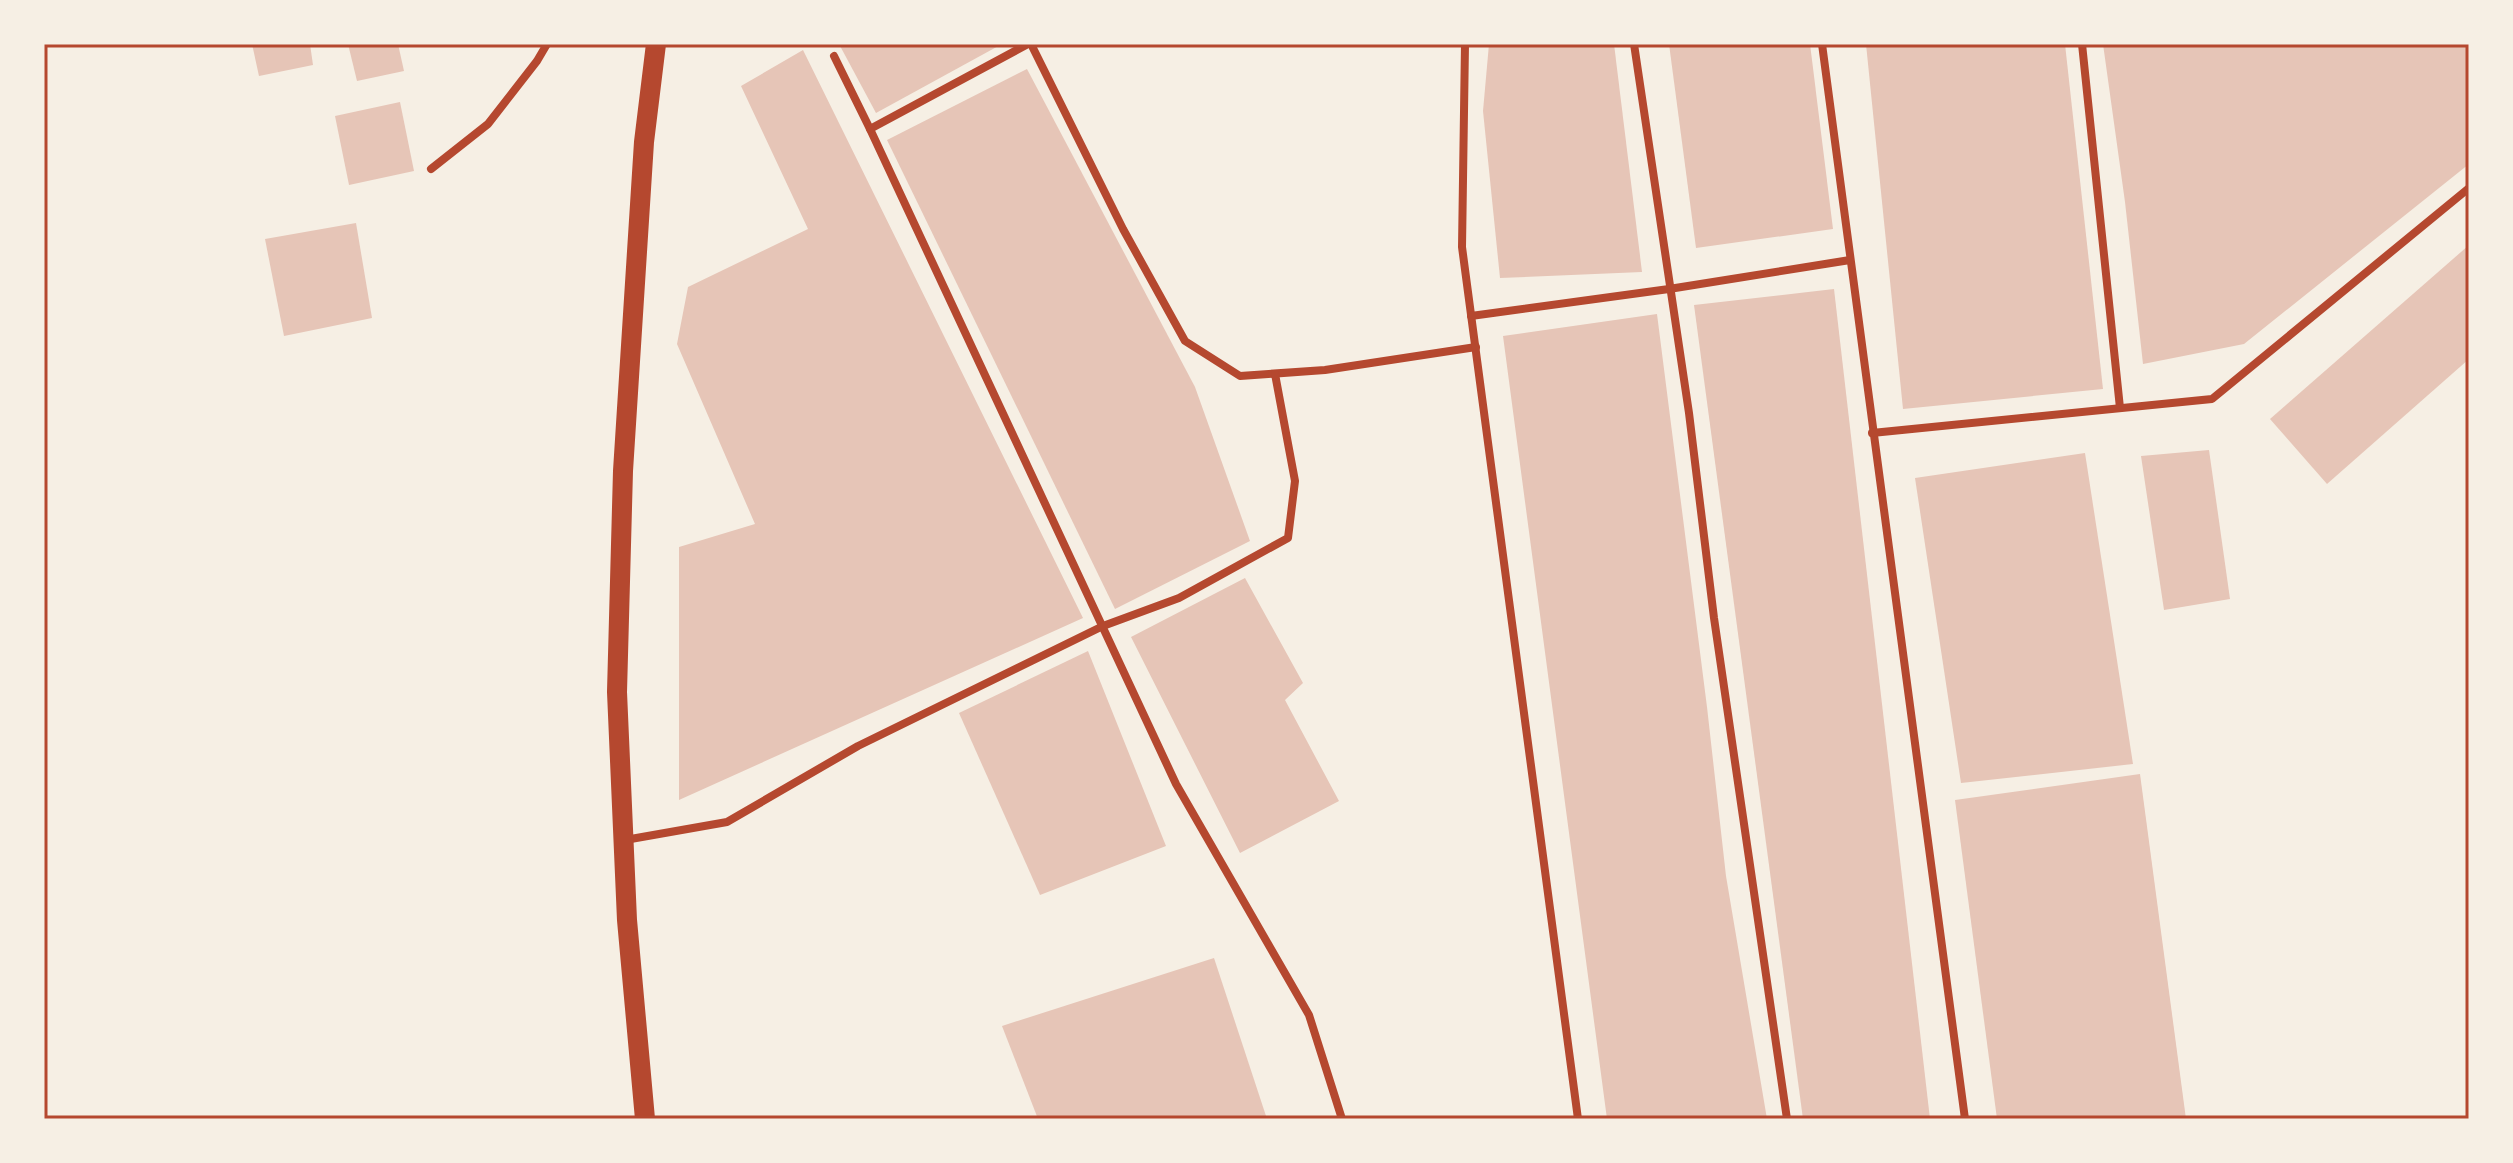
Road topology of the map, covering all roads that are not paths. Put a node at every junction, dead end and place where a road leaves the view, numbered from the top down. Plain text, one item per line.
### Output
1 (547, 44) edge
2 (656, 44) edge
3 (1030, 44) edge
4 (1465, 44) edge
5 (1634, 44) edge
6 (1822, 44) edge
7 (2082, 44) edge
8 (834, 56) dead end
9 (870, 129) junction
10 (431, 169) dead end
11 (2469, 188) edge
12 (1850, 260) junction
13 (1669, 289) junction
14 (1471, 316) junction
15 (1476, 347) junction
16 (1275, 374) junction
17 (2120, 408) junction
18 (1872, 433) junction
19 (1103, 626) junction
20 (623, 841) junction
21 (645, 1119) edge
22 (1342, 1119) edge
23 (1578, 1119) edge
24 (1787, 1119) edge
25 (1965, 1119) edge

1 - 10 street
2 - 20 main road
3 - 9 street
3 - 16 street
4 - 14 street
5 - 13 street
6 - 12 street
7 - 17 street
8 - 9 street
9 - 19 street
11 - 17 street
12 - 13 street
12 - 18 street
13 - 14 street
13 - 24 street
14 - 15 street
15 - 16 street
15 - 23 street
16 - 19 street
17 - 18 street
18 - 25 street
19 - 20 street
19 - 22 street
20 - 21 main road

